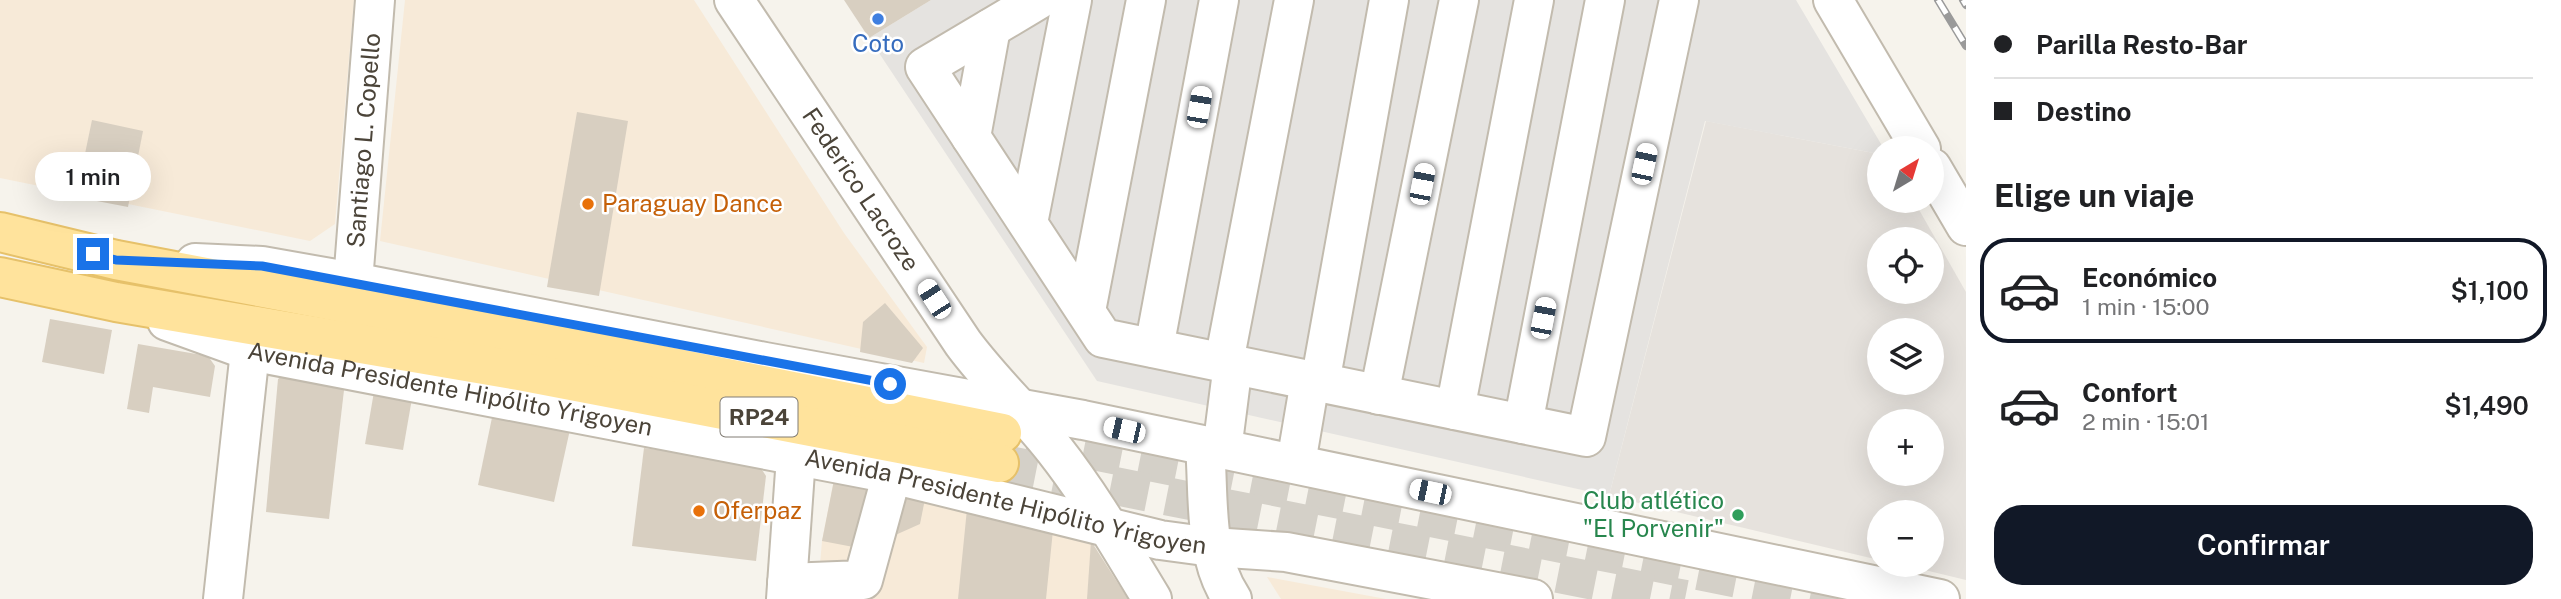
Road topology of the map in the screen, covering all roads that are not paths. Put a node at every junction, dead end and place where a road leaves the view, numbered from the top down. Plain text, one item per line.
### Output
1 (374, 0) edge
2 (734, 0) edge
3 (1038, 0) edge
4 (1073, 0) edge
5 (1146, 0) edge
6 (1219, 0) edge
7 (1294, 0) edge
8 (1389, 0) edge
9 (1460, 0) edge
10 (1534, 0) edge
11 (1605, 0) edge
12 (1679, 0) edge
13 (1833, 0) edge
14 (991, 28) junction
15 (1913, 136) edge
16 (971, 137) junction
17 (1944, 188) edge
18 (1028, 223) junction
19 (1966, 226) edge
20 (0, 232) edge
21 (116, 260) junction
22 (0, 277) edge
23 (352, 282) junction
24 (116, 302) junction
25 (1086, 312) junction
26 (1154, 348) junction
27 (250, 351) junction
28 (1229, 363) junction
29 (1315, 382) junction
30 (1379, 395) junction
31 (1455, 410) junction
32 (1523, 424) junction
33 (1005, 434) junction
34 (1214, 448) junction
35 (796, 457) junction
36 (1296, 463) junction
37 (892, 474) junction
38 (1109, 529) junction
39 (1212, 547) junction
40 (787, 591) edge
41 (223, 599) edge
42 (1152, 599) edge
43 (1232, 599) edge
44 (1533, 599) edge
45 (1940, 599) edge

1 - 23 street, Santiago L. Copello
2 - 33 street, Federico Lacroze
3 - 14 street
4 - 18 street
5 - 25 street
6 - 26 street
7 - 28 street
8 - 29 street
9 - 30 street
10 - 31 street
11 - 32 street
12 - 32 street
13 - 15 street
14 - 16 street
14 - 16 street
16 - 18 street
17 - 19 street
18 - 25 street
20 - 21 main road, Avenida Presidente Hipólito Yrigoyen / RP24
21 - 23 street, Avenida Presidente Hipólito Yrigoyen
21 - 33 main road, Avenida Presidente Hipólito Yrigoyen / RP24
22 - 24 main road, Avenida Presidente Hipólito Yrigoyen / RP24
23 - 33 street, Avenida Presidente Hipólito Yrigoyen
24 - 27 street, Avenida Presidente Hipólito Yrigoyen
24 - 33 main road, Avenida Presidente Hipólito Yrigoyen / RP24
25 - 26 street
26 - 28 street
27 - 35 street, Avenida Presidente Hipólito Yrigoyen
27 - 41 street
28 - 29 street
28 - 34 street
29 - 30 street
29 - 36 street
30 - 31 street
31 - 32 street
33 - 34 street, Avenida Presidente Hipólito Yrigoyen
33 - 38 street, Federico Lacroze
34 - 36 street, Avenida Presidente Hipólito Yrigoyen
34 - 39 street
35 - 37 street, Avenida Presidente Hipólito Yrigoyen
35 - 40 street
36 - 45 street, Avenida Presidente Hipólito Yrigoyen
37 - 38 street, Avenida Presidente Hipólito Yrigoyen
37 - 40 street
38 - 39 street, Avenida Presidente Hipólito Yrigoyen
38 - 42 street, Federico Lacroze
39 - 43 street
39 - 44 street, Avenida Presidente Hipólito Yrigoyen

